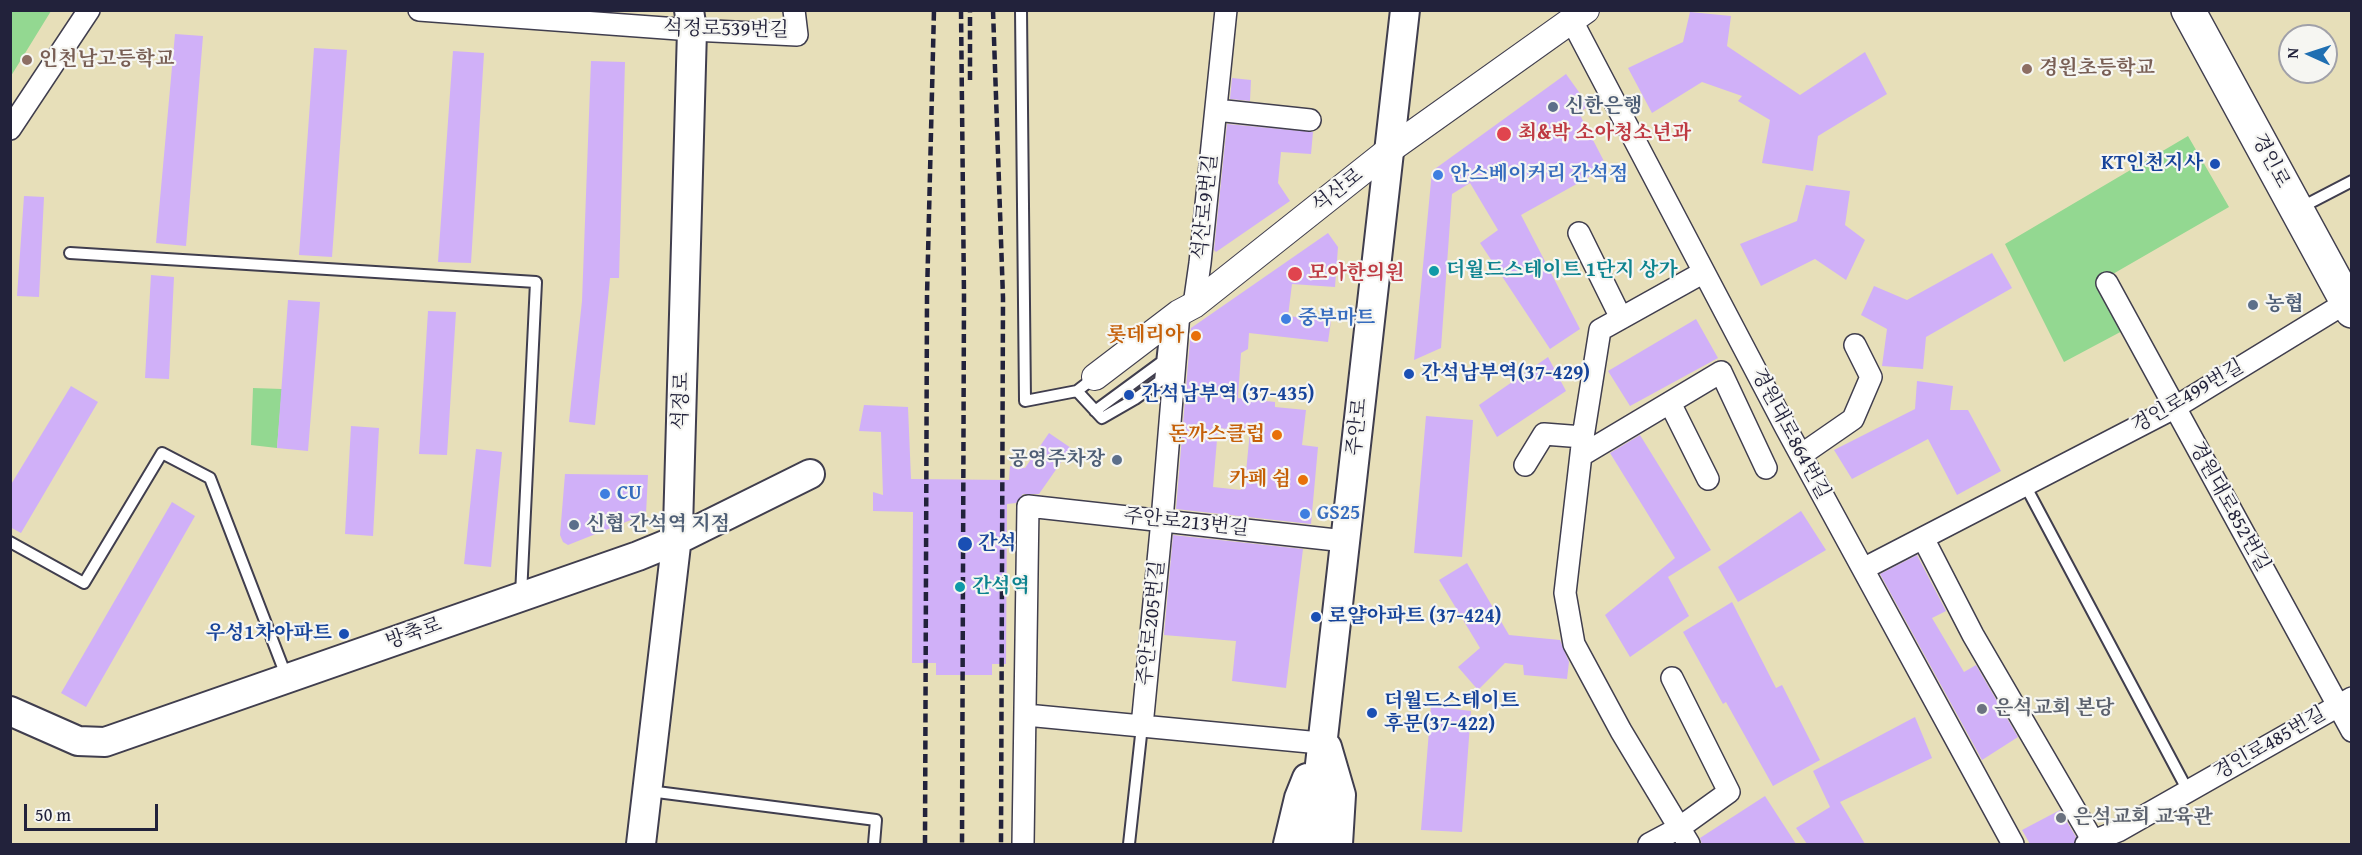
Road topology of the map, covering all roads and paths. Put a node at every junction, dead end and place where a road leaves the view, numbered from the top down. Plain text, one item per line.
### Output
1 (89, 10) edge
2 (419, 10) edge
3 (794, 10) edge
4 (1021, 10) edge
5 (1226, 10) edge
6 (1405, 10) edge
7 (2188, 10) edge
8 (1579, 16) edge
9 (690, 20) edge
10 (1216, 110) junction
11 (1310, 120) dead end
12 (10, 129) edge
13 (1389, 151) junction
14 (2352, 181) edge
15 (2297, 210) junction
16 (1579, 233) dead end
17 (70, 253) dead end
18 (1704, 272) junction
19 (2107, 283) dead end
20 (2349, 307) edge
21 (1180, 313) junction
22 (1621, 318) junction
23 (1854, 345) dead end
24 (1086, 384) junction
25 (1670, 403) junction
26 (2174, 408) junction
27 (1582, 446) junction
28 (1801, 455) junction
29 (1526, 465) dead end
30 (1766, 468) dead end
31 (810, 474) dead end
32 (1708, 479) dead end
33 (2025, 485) junction
34 (1162, 520) junction
35 (1923, 538) junction
36 (677, 540) junction
37 (1345, 541) junction
38 (10, 542) edge
39 (1863, 569) junction
40 (520, 598) junction
41 (287, 678) junction
42 (1672, 678) dead end
43 (2344, 702) edge
44 (10, 711) edge
45 (1026, 715) junction
46 (1142, 726) junction
47 (2352, 731) edge
48 (1322, 739) junction
49 (647, 791) junction
50 (2188, 791) junction
51 (1684, 836) edge
52 (2089, 843) edge
53 (641, 844) edge
54 (874, 844) edge
55 (1023, 844) edge
56 (1129, 844) edge
57 (1287, 844) edge
58 (1311, 844) edge
59 (1338, 844) edge
60 (1648, 844) edge
61 (2013, 844) edge

1 - 12 street
2 - 9 street, 석정로539번길
3 - 9 street, 석정로539번길
4 - 24 lane
5 - 10 street, 석산로9번길
6 - 13 main road, 주안로
7 - 15 main road, 경인로
8 - 13 street, 석산로
8 - 18 street, 경원대로864번길
9 - 36 main road, 석정로
10 - 11 street
10 - 21 street, 석산로9번길
13 - 21 street, 석산로
13 - 37 main road, 주안로
14 - 15 lane
15 - 20 main road, 경인로
16 - 22 street
17 - 40 lane
18 - 22 street
18 - 28 street, 경원대로864번길
19 - 26 street, 경원대로852번길
20 - 26 street, 경인로499번길
21 - 24 street, 석산로
21 - 24 lane
21 - 34 street, 석산로9번길
22 - 27 street
23 - 28 street
25 - 27 street
25 - 30 street
25 - 32 street
26 - 33 street, 경인로499번길
26 - 43 street, 경원대로852번길
27 - 29 street
27 - 51 street
28 - 39 street, 경원대로864번길
31 - 36 main road, 방축로
33 - 35 street, 경인로499번길
33 - 50 lane
34 - 37 street, 주안로213번길
34 - 45 street, 주안로213번길
34 - 46 street, 주안로205번길
35 - 39 street, 경인로499번길
35 - 52 street
36 - 40 main road, 방축로
36 - 49 main road, 석정로
37 - 48 main road, 주안로
38 - 41 lane
39 - 61 street, 경원대로864번길
40 - 41 main road, 방축로
41 - 44 main road, 방축로
42 - 51 street
43 - 47 street, 경원대로852번길
43 - 50 street, 경인로485번길
45 - 46 street
45 - 55 street
46 - 48 street
46 - 56 lane
48 - 57 main road
48 - 58 main road, 주안로
48 - 59 main road
49 - 53 main road, 석정로
49 - 54 lane
50 - 52 street, 경인로485번길
51 - 60 street

